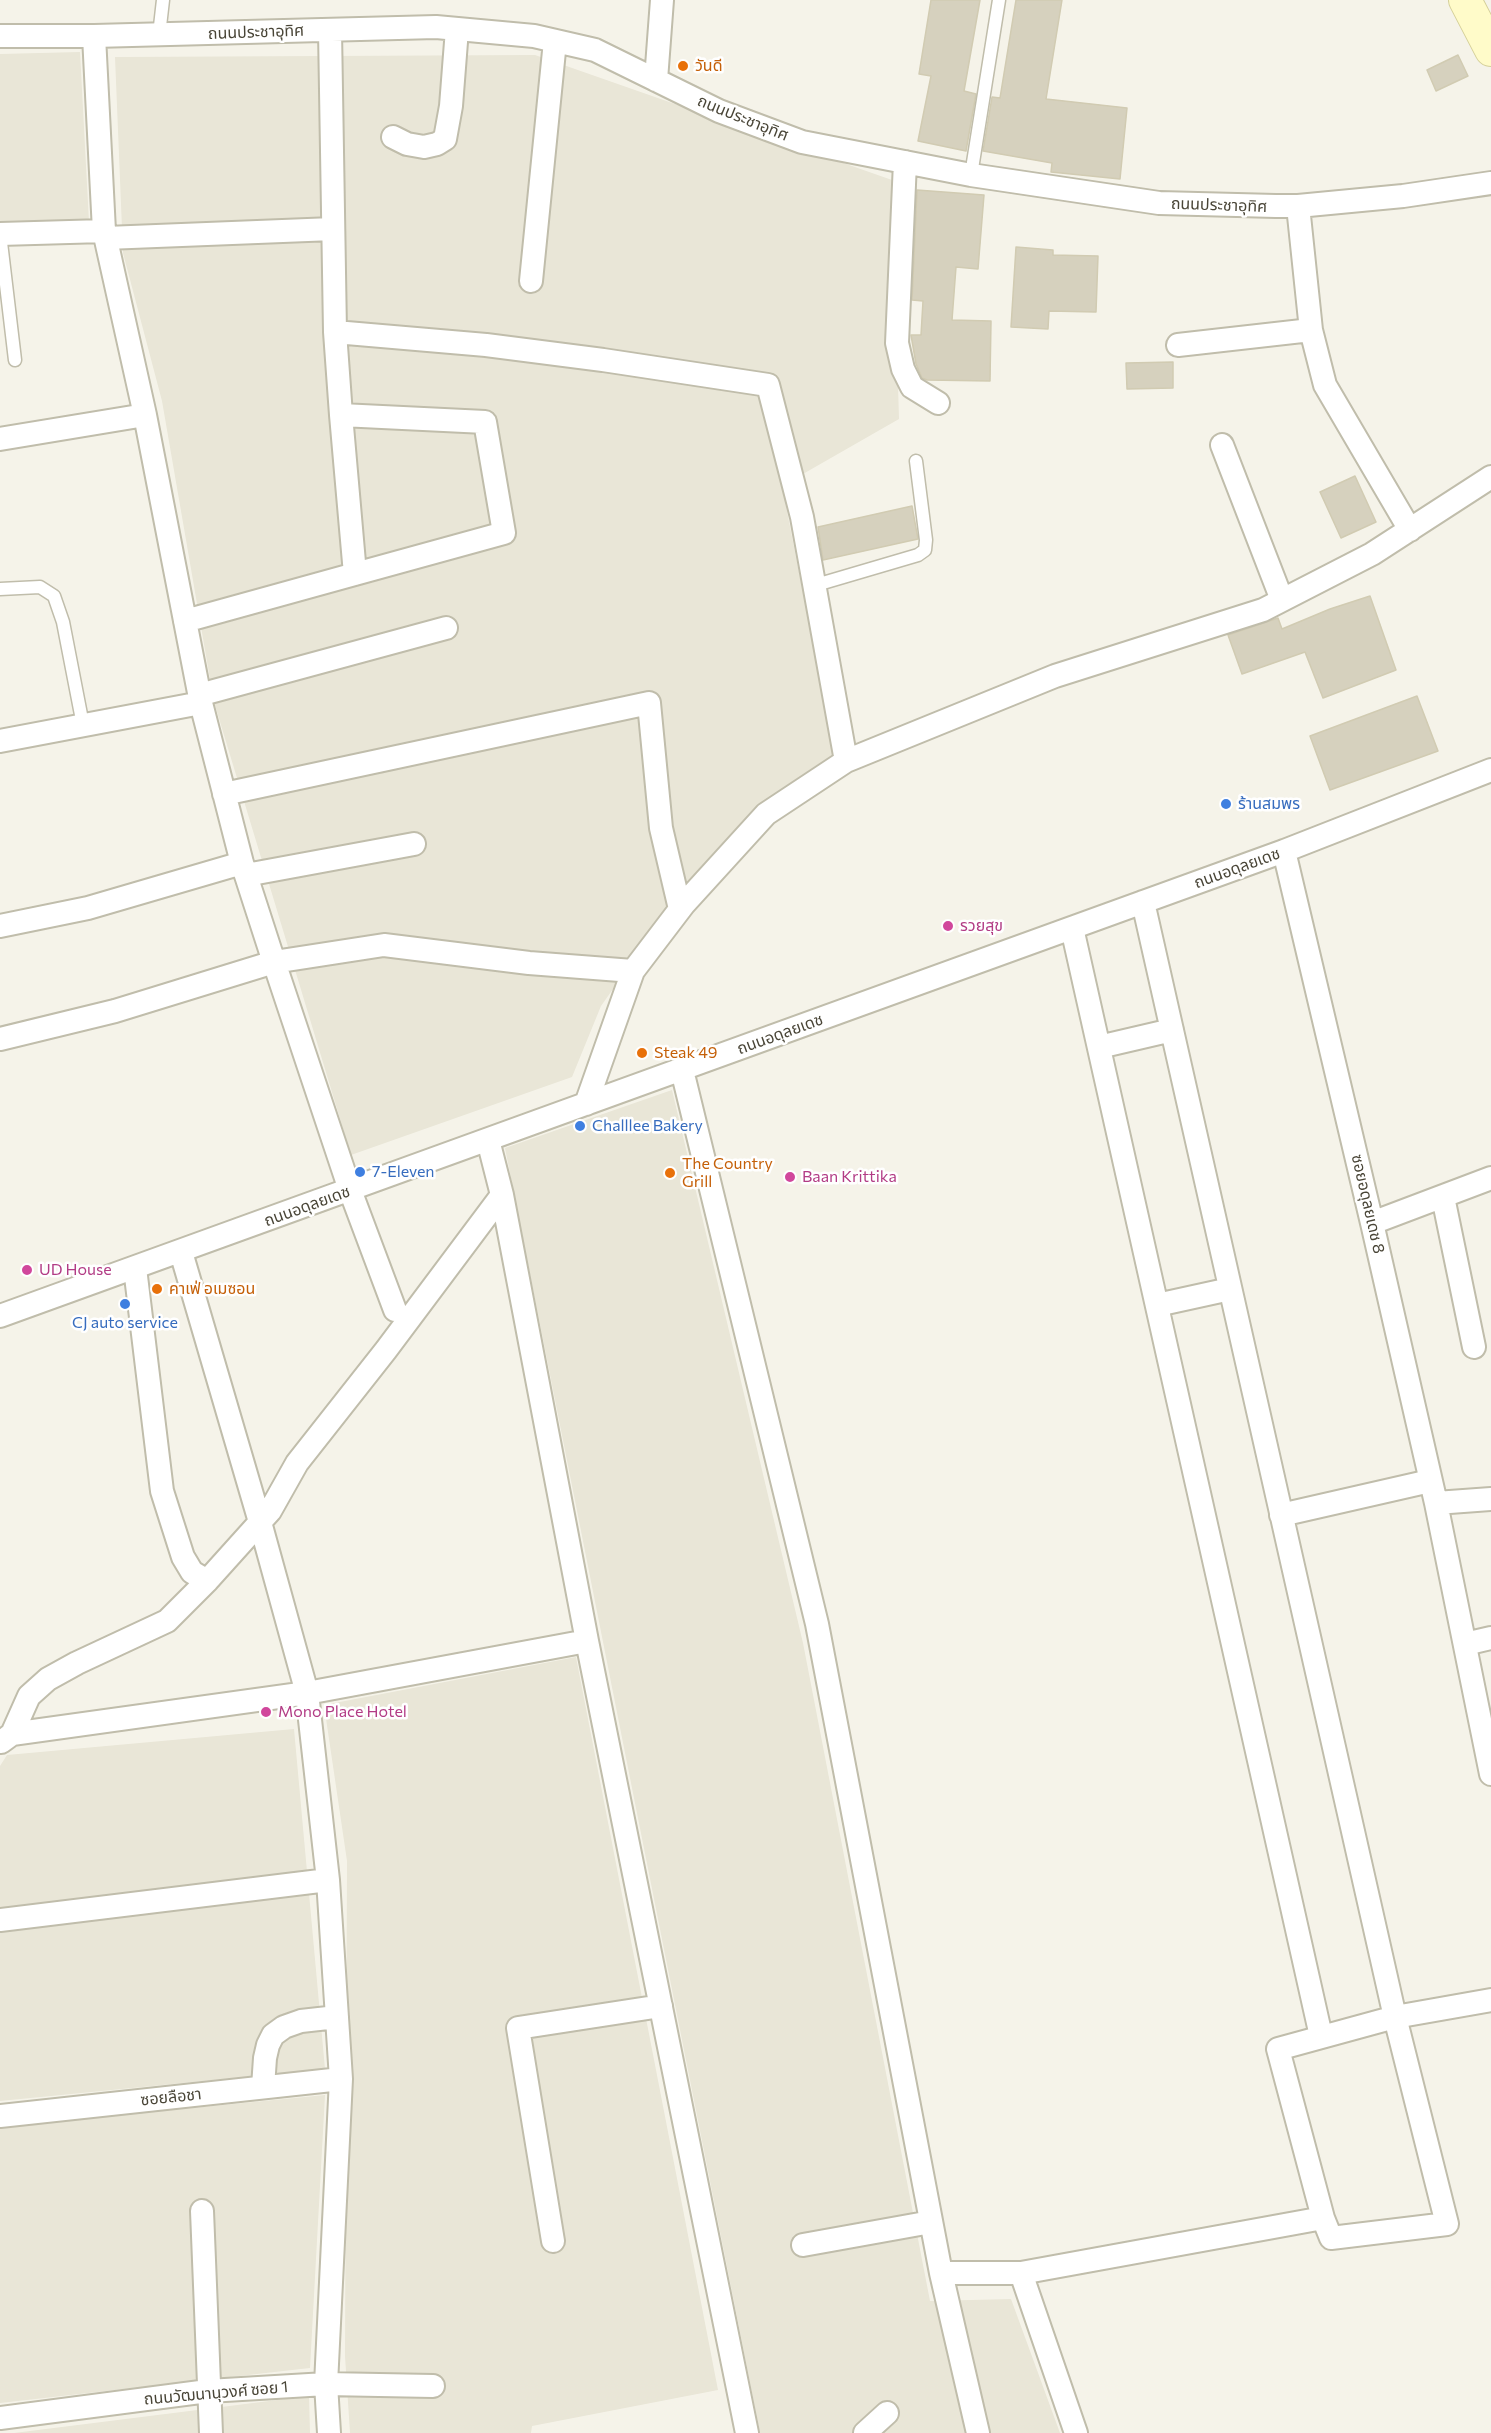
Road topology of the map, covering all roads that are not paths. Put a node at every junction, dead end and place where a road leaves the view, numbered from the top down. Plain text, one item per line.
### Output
1 (163, 0) edge
2 (662, 0) edge
3 (999, 0) edge
4 (1466, 0) edge
5 (457, 29) junction
6 (330, 30) junction
7 (159, 34) junction
8 (0, 36) edge
9 (94, 36) junction
10 (555, 41) junction
11 (1491, 50) edge
12 (656, 80) junction
13 (393, 137) dead end
14 (905, 162) junction
15 (971, 175) junction
16 (1491, 183) edge
17 (1298, 206) junction
18 (333, 230) junction
19 (0, 234) edge
20 (105, 235) junction
21 (531, 281) dead end
22 (1311, 330) junction
23 (335, 333) junction
24 (1178, 345) dead end
25 (15, 360) dead end
26 (938, 403) dead end
27 (145, 415) junction
28 (341, 415) junction
29 (0, 439) edge
30 (1222, 445) dead end
31 (916, 461) dead end
32 (1491, 477) edge
33 (1410, 530) junction
34 (355, 574) junction
35 (816, 585) junction
36 (0, 590) edge
37 (1282, 600) junction
38 (184, 621) junction
39 (446, 628) dead end
40 (200, 699) junction
41 (83, 725) junction
42 (0, 741) edge
43 (846, 761) junction
44 (1491, 770) edge
45 (224, 794) junction
46 (414, 844) dead end
47 (1284, 851) junction
48 (244, 869) junction
49 (1143, 902) junction
50 (680, 909) junction
51 (0, 926) edge
52 (1072, 928) junction
53 (273, 962) junction
54 (633, 970) junction
55 (1172, 1030) junction
56 (0, 1039) edge
57 (1099, 1047) junction
58 (682, 1070) junction
59 (586, 1104) junction
60 (488, 1140) junction
61 (1491, 1178) edge
62 (350, 1190) junction
63 (502, 1196) junction
64 (1443, 1197) junction
65 (1372, 1223) junction
66 (180, 1252) junction
67 (135, 1268) junction
68 (1230, 1289) junction
69 (1157, 1305) junction
70 (395, 1310) dead end
71 (0, 1316) edge
72 (1474, 1347) dead end
73 (1430, 1481) junction
74 (1491, 1499) edge
75 (1436, 1503) junction
76 (1281, 1515) junction
77 (260, 1522) junction
78 (207, 1581) junction
79 (1491, 1638) edge
80 (588, 1641) junction
81 (1465, 1644) junction
82 (307, 1693) junction
83 (6, 1739) edge
84 (1491, 1774) edge
85 (328, 1880) junction
86 (0, 1920) edge
87 (1491, 2000) edge
88 (661, 2006) junction
89 (1395, 2017) junction
90 (337, 2018) junction
91 (1322, 2036) junction
92 (341, 2079) junction
93 (263, 2087) junction
94 (0, 2116) edge
95 (202, 2211) dead end
96 (1323, 2218) junction
97 (931, 2222) junction
98 (553, 2241) dead end
99 (803, 2246) dead end
100 (941, 2273) junction
101 (1021, 2273) junction
102 (326, 2384) junction
103 (433, 2386) dead end
104 (208, 2391) junction
105 (887, 2413) dead end
106 (0, 2418) edge
107 (211, 2433) edge
108 (329, 2433) edge
109 (747, 2433) edge
110 (865, 2433) edge
111 (978, 2433) edge
112 (1076, 2433) edge

1 - 7 lane
2 - 12 street
3 - 15 lane
4 - 11 street
5 - 6 street, ถนนประชาอุทิศ
5 - 10 street, ถนนประชาอุทิศ
5 - 13 street
6 - 7 street, ถนนประชาอุทิศ
6 - 18 street
7 - 9 street, ถนนประชาอุทิศ
8 - 9 street, ถนนประชาอุทิศ
9 - 20 street
10 - 12 street, ถนนประชาอุทิศ
10 - 21 street
12 - 14 street, ถนนประชาอุทิศ
14 - 15 street, ถนนประชาอุทิศ
14 - 26 street
15 - 17 street, ถนนประชาอุทิศ
16 - 17 street, ถนนประชาอุทิศ
17 - 22 street
18 - 20 street
18 - 23 street
19 - 20 street
19 - 25 lane
20 - 27 street
22 - 24 street
22 - 33 street
23 - 28 street
23 - 35 street
27 - 29 street
27 - 38 street
28 - 34 street
28 - 34 street
30 - 37 street
31 - 35 lane
32 - 33 street
33 - 37 street
34 - 38 street
35 - 43 street
36 - 41 lane
37 - 43 street
38 - 40 street
39 - 40 street
40 - 41 street
40 - 45 street
41 - 42 street
43 - 50 street
44 - 47 street, ถนนอดุลยเดช
45 - 48 street
45 - 50 street
46 - 48 street
47 - 49 street, ถนนอดุลยเดช
47 - 65 street, ซอยอดุลยเดช 8
48 - 51 street
48 - 53 street
49 - 52 street, ถนนอดุลยเดช
49 - 55 street
50 - 54 street
52 - 57 street
52 - 58 street, ถนนอดุลยเดช
53 - 54 street
53 - 56 street
53 - 62 street
54 - 59 street
55 - 57 street
55 - 68 street
57 - 69 street
58 - 59 street, ถนนอดุลยเดช
58 - 97 street
59 - 60 street, ถนนอดุลยเดช
60 - 62 street, ถนนอดุลยเดช
60 - 63 street
61 - 64 street
62 - 66 street, ถนนอดุลยเดช
62 - 70 street
63 - 77 street
63 - 80 street
64 - 65 street
64 - 72 street
65 - 73 street, ซอยอดุลยเดช 8
66 - 67 street, ถนนอดุลยเดช
66 - 77 street
67 - 71 street, ถนนอดุลยเดช
67 - 78 street
68 - 69 street
68 - 76 street
69 - 91 street
73 - 75 street, ซอยอดุลยเดช 8
73 - 76 street
74 - 75 street
75 - 81 street, ซอยอดุลยเดช 8
76 - 89 street
77 - 78 street
77 - 82 street
78 - 83 street
79 - 81 street
80 - 82 street
80 - 88 street
81 - 84 street, ซอยอดุลยเดช 8
82 - 83 street
82 - 85 street
85 - 86 street
85 - 90 street
87 - 89 street
88 - 98 street
88 - 109 street
89 - 91 street
89 - 96 street
90 - 92 street
90 - 93 street
91 - 96 street
92 - 93 street, ซอยลือชา
92 - 102 street
93 - 94 street, ซอยลือชา
95 - 104 street
96 - 101 street
97 - 99 street
97 - 100 street
100 - 101 street
100 - 111 street
101 - 112 street
102 - 103 street, ถนนวัฒนานุวงศ์ ซอย 1
102 - 104 street, ถนนวัฒนานุวงศ์ ซอย 1
102 - 108 street
104 - 106 street, ถนนวัฒนานุวงศ์ ซอย 1
104 - 107 street
105 - 110 street

